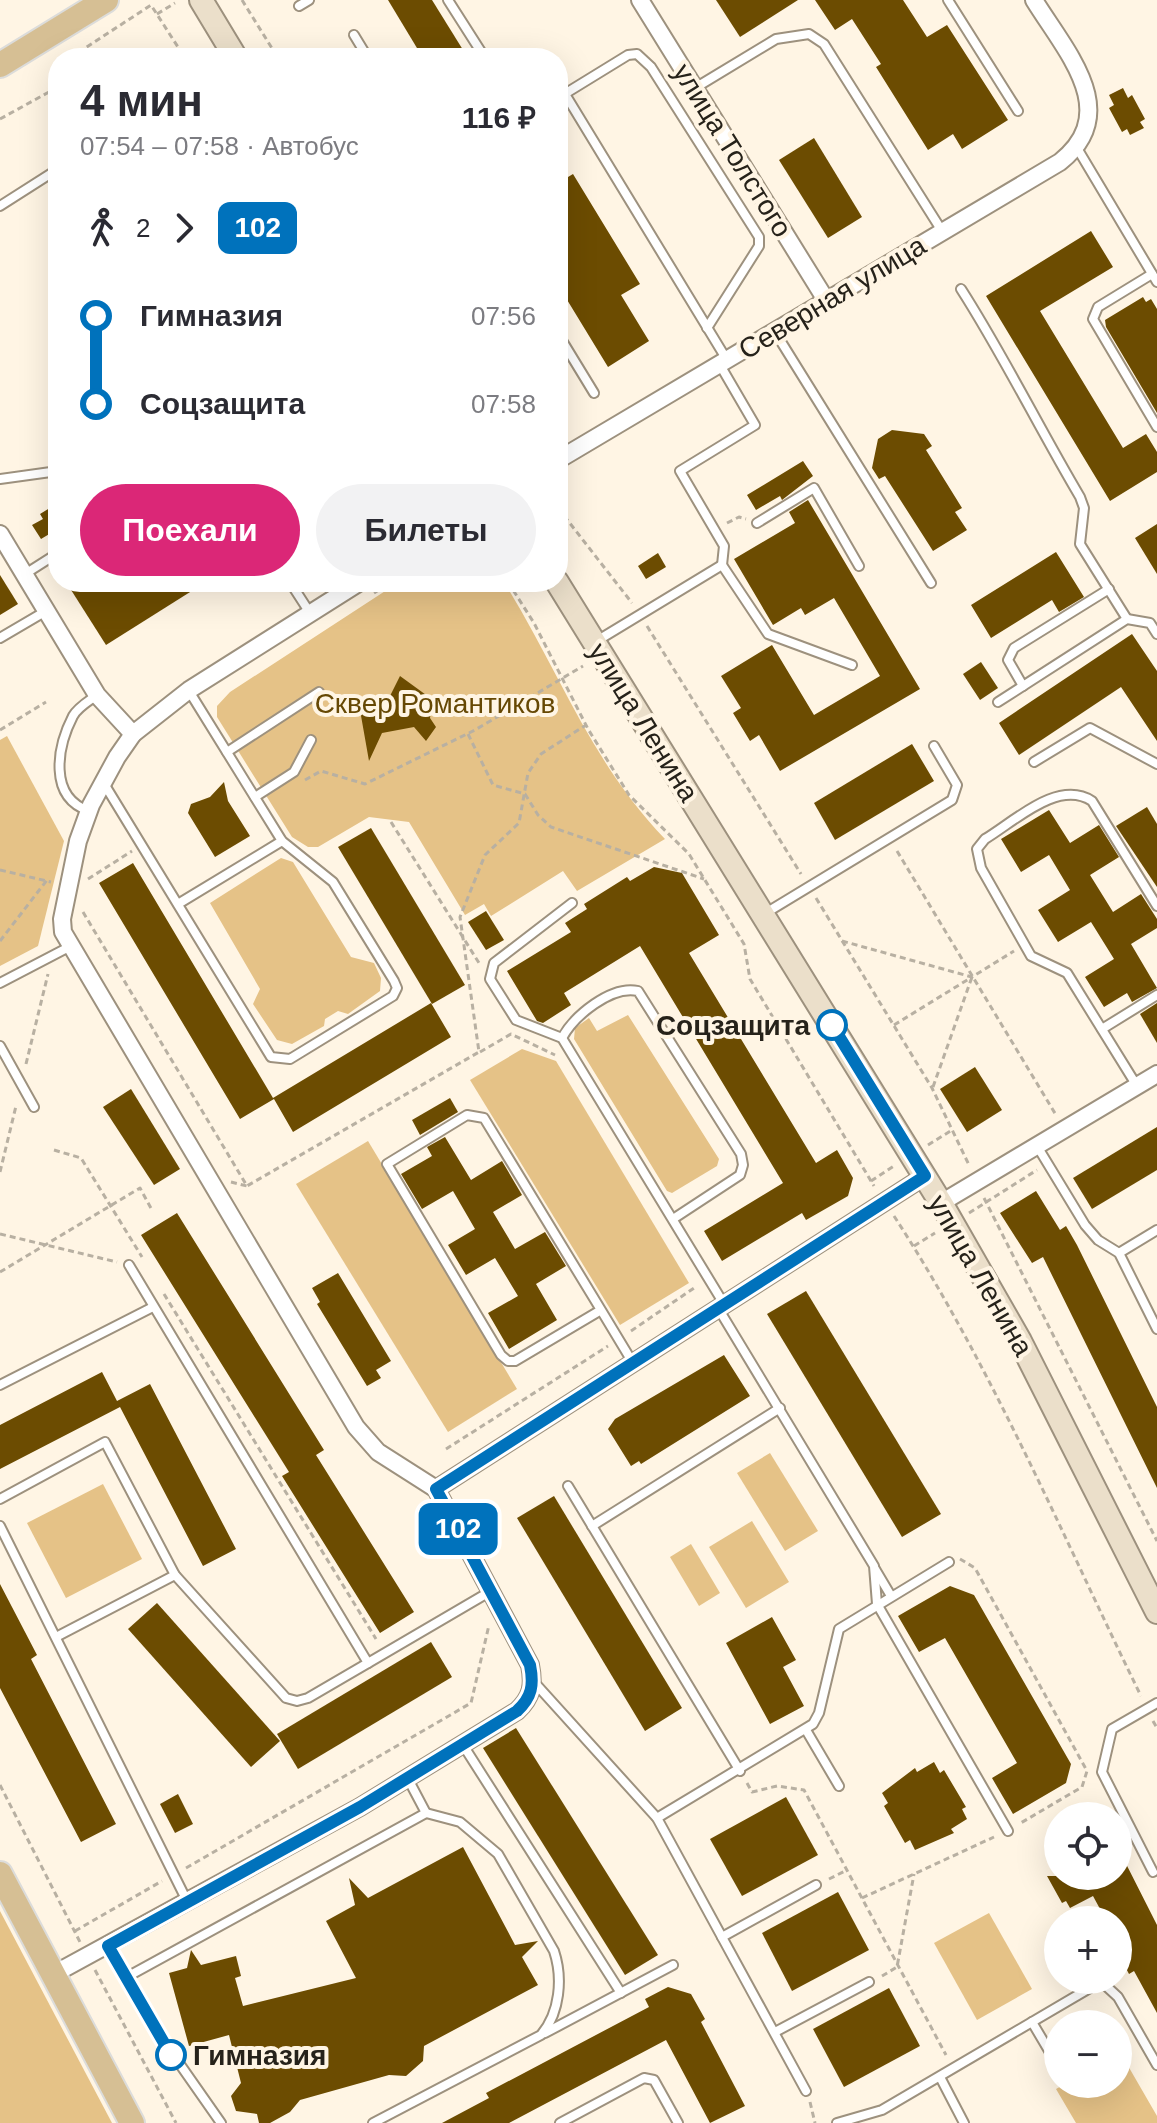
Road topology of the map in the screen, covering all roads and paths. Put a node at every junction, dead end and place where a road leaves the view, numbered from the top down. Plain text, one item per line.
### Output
1 (106, 0) edge
2 (201, 0) edge
3 (242, 0) edge
4 (309, 0) edge
5 (448, 0) edge
6 (640, 0) edge
7 (948, 0) edge
8 (1034, 0) edge
9 (175, 3) dead end
10 (299, 6) dead end
11 (157, 14) junction
12 (354, 35) dead end
13 (85, 48) edge
14 (179, 48) edge
15 (230, 48) edge
16 (272, 48) edge
17 (362, 48) edge
18 (479, 48) edge
19 (0, 65) edge
20 (695, 88) junction
21 (568, 92) edge
22 (48, 93) edge
23 (568, 107) edge
24 (1018, 111) dead end
25 (0, 119) edge
26 (1077, 148) junction
27 (48, 175) edge
28 (0, 206) edge
29 (942, 231) junction
30 (1155, 278) edge
31 (961, 289) dead end
32 (826, 300) junction
33 (707, 328) junction
34 (775, 331) junction
35 (568, 350) edge
36 (723, 362) junction
37 (594, 393) dead end
38 (1157, 427) edge
39 (568, 454) edge
40 (48, 472) edge
41 (0, 479) edge
42 (568, 521) edge
43 (757, 523) joint
44 (715, 531) junction
45 (0, 534) edge
46 (48, 559) edge
47 (722, 565) junction
48 (859, 566) dead end
49 (24, 574) junction
50 (931, 583) dead end
51 (1109, 589) junction
52 (296, 592) edge
53 (344, 592) edge
54 (514, 592) edge
55 (563, 592) edge
56 (46, 611) junction
57 (310, 613) junction
58 (640, 615) junction
59 (1127, 619) junction
60 (1154, 621) edge
61 (647, 627) junction
62 (636, 634) dead end
63 (1157, 634) edge
64 (0, 638) edge
65 (598, 648) junction
66 (852, 665) dead end
67 (562, 679) junction
68 (1023, 686) junction
69 (189, 690) junction
70 (319, 692) dead end
71 (97, 695) junction
72 (46, 702) dead end
73 (998, 702) dead end
74 (586, 725) junction
75 (0, 730) edge
76 (133, 734) junction
77 (468, 734) junction
78 (311, 740) dead end
79 (934, 746) dead end
80 (227, 752) junction
81 (1034, 762) dead end
82 (1157, 764) edge
83 (103, 782) junction
84 (297, 785) dead end
85 (525, 794) junction
86 (255, 797) junction
87 (89, 811) junction
88 (391, 822) dead end
89 (889, 838) junction
90 (282, 841) junction
91 (141, 844) junction
92 (0, 870) edge
93 (704, 879) junction
94 (85, 881) dead end
95 (809, 886) junction
96 (572, 903) dead end
97 (178, 904) junction
98 (1157, 906) edge
99 (81, 908) dead end
100 (763, 914) junction
101 (463, 937) junction
102 (0, 941) edge
103 (842, 941) junction
104 (1025, 945) junction
105 (69, 947) junction
106 (972, 977) junction
107 (490, 979) junction
108 (0, 983) edge
109 (1157, 995) edge
110 (894, 1025) junction
111 (1102, 1029) junction
112 (562, 1038) junction
113 (0, 1046) edge
114 (479, 1052) junction
115 (568, 1062) dead end
116 (1157, 1074) edge
117 (1137, 1086) junction
118 (932, 1088) junction
119 (34, 1107) dead end
120 (1064, 1129) junction
121 (1037, 1146) junction
122 (54, 1150) dead end
123 (1047, 1163) junction
124 (925, 1176) junction
125 (977, 1183) junction
126 (884, 1202) junction
127 (986, 1202) junction
128 (110, 1206) junction
129 (152, 1210) dead end
130 (947, 1213) junction
131 (673, 1219) junction
132 (1157, 1230) edge
133 (0, 1234) edge
134 (45, 1245) junction
135 (913, 1247) junction
136 (1119, 1253) junction
137 (144, 1260) dead end
138 (129, 1265) joint
139 (0, 1272) edge
140 (698, 1274) dead end
141 (160, 1287) dead end
142 (721, 1306) junction
143 (153, 1307) junction
144 (601, 1310) junction
145 (1157, 1329) edge
146 (618, 1339) junction
147 (633, 1363) junction
148 (0, 1385) edge
149 (780, 1408) junction
150 (446, 1449) dead end
151 (568, 1486) dead end
152 (436, 1489) junction
153 (0, 1499) edge
154 (0, 1526) edge
155 (592, 1526) junction
156 (1157, 1541) edge
157 (949, 1562) joint
158 (874, 1566) junction
159 (175, 1575) junction
160 (493, 1594) junction
161 (891, 1596) junction
162 (877, 1604) junction
163 (1157, 1612) edge
164 (56, 1637) junction
165 (376, 1639) dead end
166 (368, 1663) junction
167 (534, 1681) junction
168 (1157, 1703) edge
169 (1147, 1708) junction
170 (1157, 1728) edge
171 (806, 1730) junction
172 (463, 1745) junction
173 (740, 1771) junction
174 (408, 1779) junction
175 (839, 1786) dead end
176 (426, 1813) junction
177 (657, 1818) junction
178 (1008, 1831) junction
179 (847, 1870) junction
180 (1153, 1872) dead end
181 (0, 1874) edge
182 (914, 1874) junction
183 (174, 1875) junction
184 (816, 1885) joint
185 (862, 1898) junction
186 (188, 1903) junction
187 (75, 1931) dead end
188 (722, 1937) junction
189 (108, 1946) junction
190 (673, 1965) dead end
191 (897, 1967) junction
192 (54, 1974) junction
193 (125, 1978) junction
194 (869, 1982) joint
195 (621, 1993) junction
196 (1032, 2022) junction
197 (775, 2032) junction
198 (541, 2035) junction
199 (1044, 2042) edge
200 (1157, 2065) edge
201 (954, 2069) junction
202 (940, 2077) junction
203 (806, 2091) joint
204 (132, 2123) edge
205 (221, 2123) edge
206 (373, 2123) edge
207 (560, 2123) edge
208 (678, 2123) edge
209 (815, 2123) edge
210 (837, 2123) edge
211 (964, 2123) edge

1 - 19 main road
2 - 15 main road
3 - 16 path
4 - 10 lane
5 - 18 lane
6 - 20 street, улица Толстого
7 - 24 lane
8 - 26 street
9 - 11 path
11 - 13 path
11 - 14 path
12 - 17 lane
20 - 29 lane
20 - 32 street, улица Толстого
21 - 33 lane
22 - 25 path
23 - 33 lane
26 - 29 street, Северная улица
26 - 30 lane
27 - 28 lane
29 - 32 street, Северная улица
30 - 38 lane
31 - 51 lane
32 - 34 street, Северная улица
33 - 36 lane
34 - 36 street, Северная улица
34 - 50 lane
35 - 37 lane
36 - 39 street, Северная улица
36 - 44 lane
40 - 41 lane
42 - 58 path
43 - 44 path
43 - 48 lane
44 - 47 lane
45 - 49 street
46 - 49 lane
47 - 58 lane
47 - 66 lane
49 - 56 street
51 - 59 lane
51 - 68 lane
52 - 57 lane
53 - 57 street
54 - 67 path
55 - 65 main road, улица Ленина
56 - 64 lane
56 - 71 street
57 - 69 street
58 - 61 path
58 - 65 lane
59 - 60 lane
59 - 68 lane
60 - 63 lane
61 - 62 path
61 - 95 path
65 - 67 path
65 - 100 main road, улица Ленина
67 - 74 path
67 - 77 path
68 - 73 lane
69 - 76 street
69 - 80 lane
70 - 80 lane
71 - 76 street
71 - 87 lane
72 - 75 path
74 - 85 path
74 - 93 path
76 - 83 street
77 - 84 path
77 - 85 path
78 - 86 lane
79 - 89 lane
80 - 86 lane
81 - 82 lane
83 - 87 street
83 - 91 lane
85 - 93 path
85 - 101 path
86 - 90 lane
87 - 105 street
88 - 101 path
89 - 95 lane
89 - 106 path
90 - 97 lane
90 - 97 lane
91 - 94 path
91 - 97 lane
92 - 102 path
93 - 126 path
95 - 100 lane
95 - 103 path
96 - 107 lane
98 - 104 lane
99 - 114 path
100 - 124 main road, улица Ленина
101 - 107 path
101 - 114 path
103 - 106 path
103 - 110 path
104 - 106 path
104 - 111 lane
105 - 108 lane
105 - 152 street
106 - 110 path
106 - 118 path
106 - 120 path
107 - 112 lane
109 - 111 lane
110 - 118 path
111 - 117 lane
112 - 131 lane
112 - 131 lane
113 - 119 lane
114 - 115 path
116 - 117 street
117 - 120 street
118 - 125 path
120 - 121 street
121 - 123 lane
121 - 125 street
122 - 128 path
123 - 127 path
123 - 136 lane
124 - 126 street
124 - 130 main road, улица Ленина
125 - 127 path
125 - 130 street
126 - 135 path
126 - 142 street
127 - 130 path
127 - 156 path
128 - 129 path
128 - 134 path
128 - 137 path
130 - 135 path
130 - 163 main road, улица Ленина
131 - 142 lane
132 - 136 lane
133 - 134 path
134 - 138 path
134 - 139 path
135 - 169 path
136 - 145 lane
138 - 143 lane
140 - 146 path
141 - 165 path
142 - 147 street
142 - 149 lane
143 - 148 lane
143 - 166 lane
144 - 144 lane
144 - 146 lane
146 - 147 lane
146 - 150 path
147 - 152 street
149 - 155 lane
149 - 158 lane
151 - 155 lane
152 - 160 street
153 - 159 lane
154 - 164 lane
155 - 173 lane
157 - 161 lane
157 - 178 path
158 - 161 lane
158 - 162 lane
159 - 164 lane
159 - 166 lane
160 - 166 lane
160 - 167 street
160 - 183 path
161 - 162 lane
162 - 171 lane
162 - 178 lane
164 - 183 lane
167 - 172 street
167 - 177 lane
168 - 169 lane
169 - 170 path
169 - 180 lane
171 - 173 lane
171 - 175 lane
172 - 174 street
172 - 195 lane
173 - 177 lane
173 - 179 path
174 - 176 lane
174 - 186 street
176 - 193 lane
176 - 198 lane
177 - 188 lane
178 - 182 path
179 - 184 path
179 - 185 path
181 - 192 main road
182 - 185 path
182 - 191 path
183 - 186 lane
183 - 187 path
184 - 188 lane
185 - 191 path
186 - 189 street
188 - 197 lane
189 - 192 street
189 - 193 lane
190 - 195 lane
191 - 194 path
191 - 201 path
192 - 204 main road
193 - 205 lane
194 - 197 lane
195 - 198 lane
196 - 199 lane
196 - 200 lane
196 - 201 lane
197 - 203 lane
198 - 206 lane
201 - 202 lane
202 - 210 lane
202 - 211 lane
203 - 209 path
207 - 208 lane

